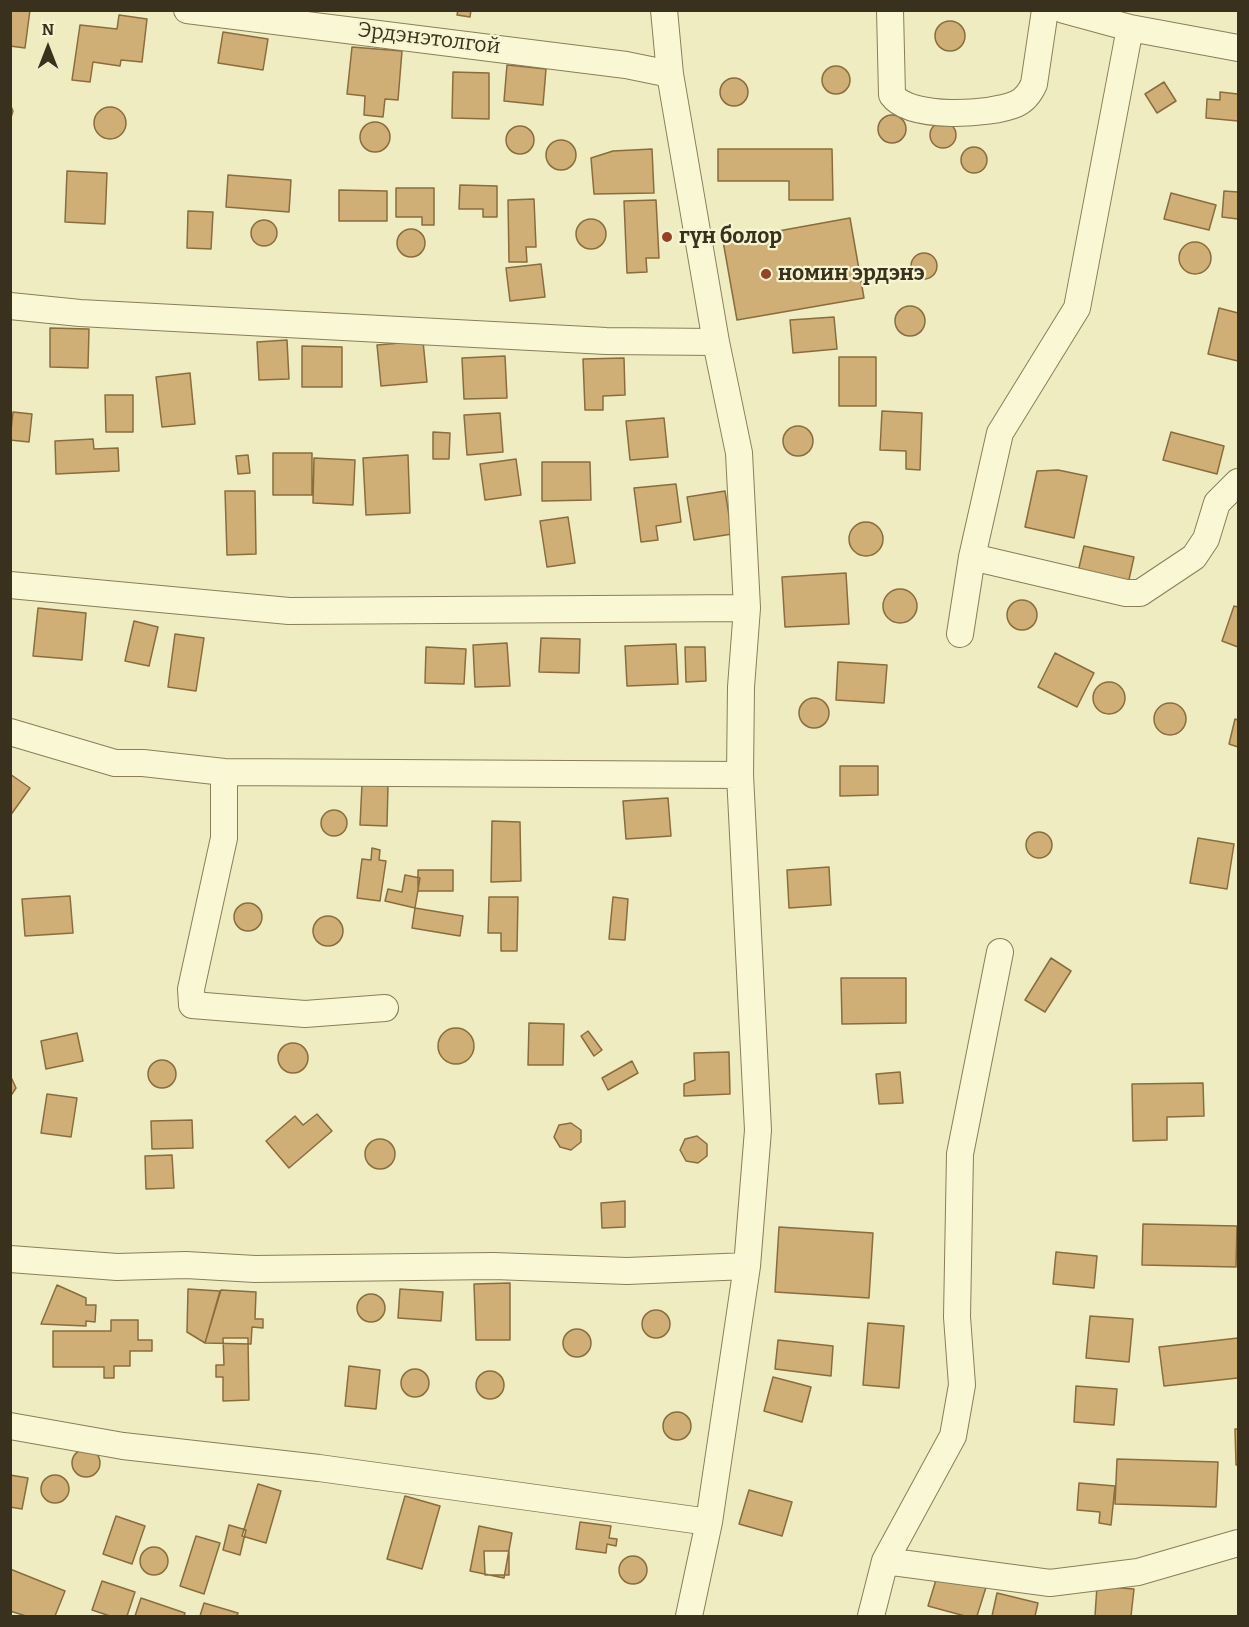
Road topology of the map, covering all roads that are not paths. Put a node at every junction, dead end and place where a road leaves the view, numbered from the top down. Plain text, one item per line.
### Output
1 (187, 10) edge
2 (664, 10) edge
3 (890, 10) edge
4 (1045, 10) edge
5 (1064, 10) edge
6 (1093, 15) edge
7 (1130, 28) junction
8 (1239, 48) edge
9 (670, 74) junction
10 (10, 306) edge
11 (716, 342) junction
12 (1239, 483) edge
13 (972, 557) junction
14 (10, 585) edge
15 (747, 608) junction
16 (960, 634) dead end
17 (10, 732) edge
18 (224, 772) junction
19 (740, 776) junction
20 (1000, 952) dead end
21 (385, 1008) dead end
22 (10, 1259) edge
23 (747, 1266) junction
24 (10, 1426) edge
25 (709, 1522) junction
26 (1239, 1543) edge
27 (885, 1561) junction
28 (689, 1617) edge
29 (871, 1617) edge

1 - 9 street, Эрдэнэтолгой
2 - 9 street
3 - 4 street
5 - 6 street
6 - 7 street
7 - 8 street
7 - 13 street
9 - 11 street
10 - 11 street
11 - 15 street
12 - 13 street
13 - 16 street
14 - 15 street
15 - 19 street
17 - 18 street
18 - 19 street
18 - 21 street
19 - 23 street
20 - 27 street
22 - 23 street
23 - 25 street
24 - 25 street
25 - 28 street
26 - 27 street
27 - 29 street

